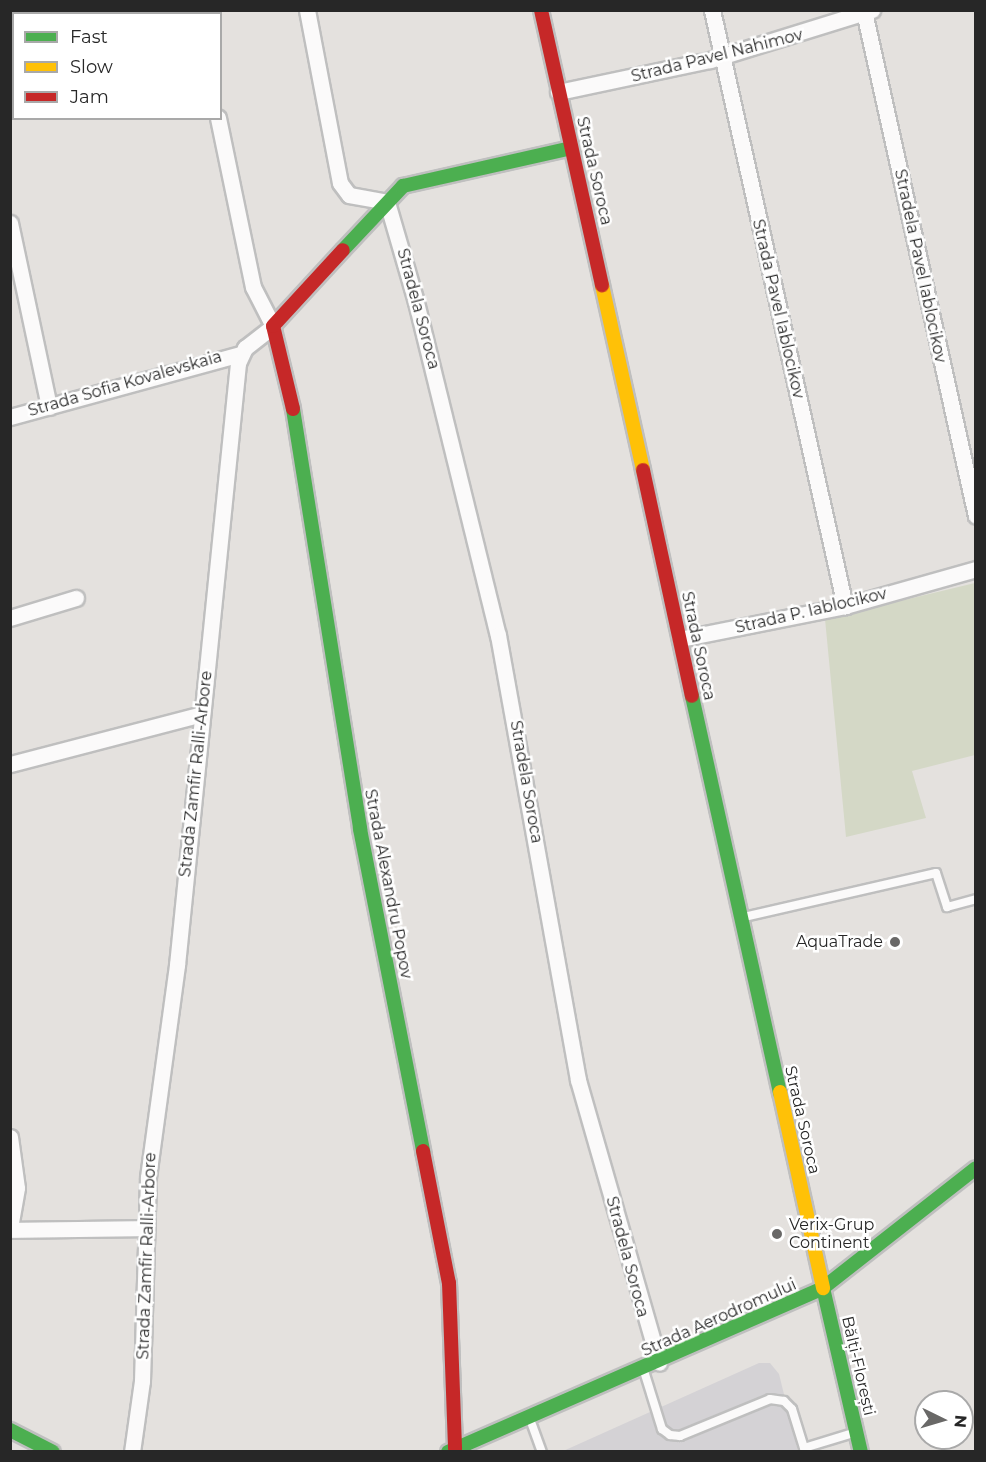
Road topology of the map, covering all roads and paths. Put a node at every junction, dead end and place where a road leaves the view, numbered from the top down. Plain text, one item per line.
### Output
1 (307, 10) edge
2 (541, 10) edge
3 (712, 10) edge
4 (869, 13) edge
5 (723, 55) junction
6 (558, 92) junction
7 (218, 120) edge
8 (571, 148) junction
9 (387, 202) junction
10 (10, 223) edge
11 (273, 326) junction
12 (240, 354) junction
13 (49, 407) junction
14 (10, 417) edge
15 (975, 516) edge
16 (975, 569) edge
17 (76, 598) dead end
18 (845, 606) junction
19 (10, 618) edge
20 (680, 639) junction
21 (202, 714) junction
22 (10, 764) edge
23 (975, 899) edge
24 (740, 918) junction
25 (10, 1137) edge
26 (975, 1168) edge
27 (10, 1228) edge
28 (146, 1228) junction
29 (824, 1288) junction
30 (659, 1363) junction
31 (643, 1370) junction
32 (529, 1418) junction
33 (10, 1430) edge
34 (856, 1432) junction
35 (451, 1450) edge
36 (53, 1452) edge
37 (132, 1452) edge
38 (542, 1452) edge
39 (861, 1452) edge

1 - 9 street
2 - 6 main road, Strada Soroca
3 - 5 street, Strada Pavel Iablocikov
4 - 5 street, Strada Pavel Nahimov
4 - 15 street, Stradela Pavel Iablocikov
5 - 6 street, Strada Pavel Nahimov
5 - 18 street, Strada Pavel Iablocikov
6 - 8 main road, Strada Soroca
7 - 11 street
8 - 9 main road
8 - 20 main road, Strada Soroca
9 - 11 main road
9 - 30 street, Stradela Sorocа
10 - 13 street
11 - 12 street
11 - 35 main road, Strada Alexandru Popov
12 - 13 street, Strada Sofia Kovalevskaia
12 - 21 street, Strada Zamfir Ralli-Arbore
13 - 14 street, Strada Sofia Kovalevskaia
16 - 18 street, Strada P. Iablocikov
17 - 19 street
18 - 20 street, Strada P. Iablocikov
20 - 24 main road, Strada Soroca
21 - 22 street
21 - 28 street, Strada Zamfir Ralli-Arbore
23 - 24 lane
24 - 29 main road, Strada Soroca
25 - 27 street
26 - 29 main road, Strada Aerodromului
27 - 28 street
28 - 37 street, Strada Zamfir Ralli-Arbore
29 - 30 main road, Strada Aerodromului
29 - 34 main road, Bălți-Florești
30 - 31 main road, Strada Aerodromului
31 - 32 main road, Strada Aerodromului
31 - 34 lane
32 - 35 main road, Strada Aerodromului
32 - 38 lane
33 - 36 main road
34 - 39 main road, Bălți-Florești

